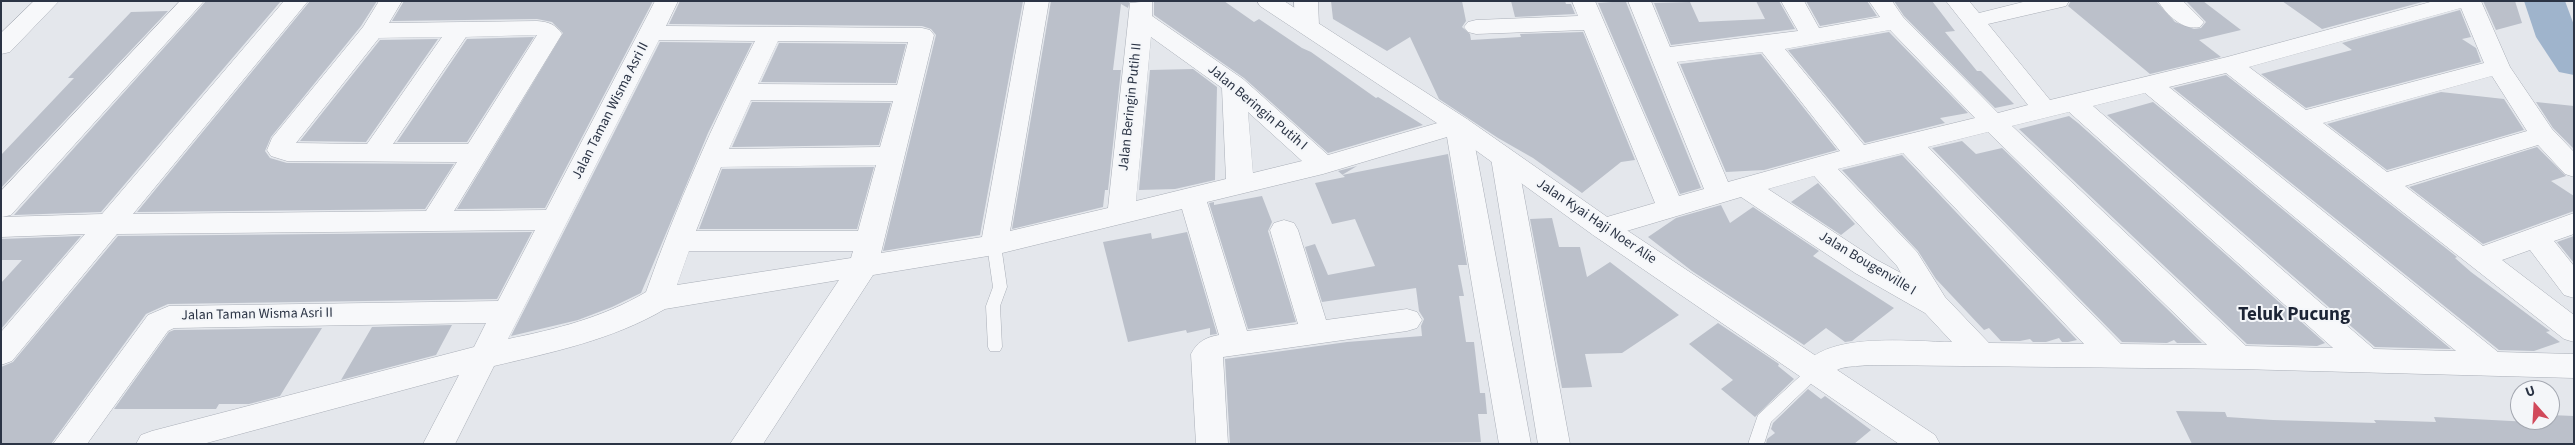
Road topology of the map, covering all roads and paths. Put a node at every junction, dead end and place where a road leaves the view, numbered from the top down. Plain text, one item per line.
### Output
1 (48, 1) edge
2 (192, 1) edge
3 (297, 1) edge
4 (391, 1) edge
5 (667, 1) edge
6 (1037, 1) edge
7 (1268, 1) edge
8 (1639, 1) edge
9 (1792, 1) edge
10 (1880, 1) edge
11 (1957, 1) edge
12 (2058, 1) edge
13 (2170, 1) edge
14 (2461, 1) edge
15 (2469, 1) edge
16 (1141, 10) edge
17 (1587, 12) edge
18 (1306, 14) edge
19 (1973, 21) junction
20 (1895, 22) junction
21 (2192, 22) dead end
22 (1476, 27) dead end
23 (459, 30) junction
24 (372, 31) junction
25 (650, 33) junction
26 (770, 34) junction
27 (1813, 37) junction
28 (1768, 44) junction
29 (1, 47) edge
30 (1662, 56) junction
31 (2230, 64) junction
32 (2498, 67) junction
33 (2149, 83) junction
34 (1234, 85) junction
35 (741, 92) junction
36 (907, 93) junction
37 (2073, 102) junction
38 (2044, 110) junction
39 (2302, 120) junction
40 (1992, 122) junction
41 (1458, 125) junction
42 (2543, 135) junction
43 (1909, 143) junction
44 (475, 153) junction
45 (373, 154) junction
46 (890, 156) junction
47 (1858, 156) junction
48 (712, 158) junction
49 (1504, 158) junction
50 (1323, 165) junction
51 (1819, 165) junction
52 (2574, 168) edge
53 (2383, 183) junction
54 (1240, 185) junction
55 (1732, 189) junction
56 (1192, 196) junction
57 (1670, 207) junction
58 (1, 208) edge
59 (1121, 212) junction
60 (555, 220) junction
61 (433, 222) junction
62 (2574, 223) edge
63 (109, 224) junction
64 (1, 227) edge
65 (1603, 228) junction
66 (1284, 230) dead end
67 (2535, 237) junction
68 (677, 242) junction
69 (994, 244) junction
70 (867, 254) junction
71 (2479, 258) junction
72 (2574, 287) edge
73 (658, 299) junction
74 (1935, 305) junction
75 (507, 312) junction
76 (1406, 320) dead end
77 (2574, 331) edge
78 (1315, 332) junction
79 (1236, 342) junction
80 (995, 347) dead end
81 (1, 353) edge
82 (1980, 353) junction
83 (2113, 355) junction
84 (484, 357) junction
85 (2239, 357) junction
86 (2368, 360) junction
87 (2492, 364) junction
88 (2574, 366) edge
89 (1816, 370) junction
90 (70, 444) edge
91 (152, 444) edge
92 (439, 444) edge
93 (746, 444) edge
94 (1212, 444) edge
95 (1515, 444) edge
96 (1554, 444) edge
97 (1756, 444) edge
98 (1924, 444) edge

1 - 29 street
2 - 58 street
3 - 63 street
4 - 24 street
5 - 25 street, Jalan Taman Wisma Asri II
6 - 69 street
7 - 18 street, Jalan Kyai Haji Noer Alie
8 - 30 street
9 - 27 street
10 - 20 street
11 - 19 street
12 - 19 street
13 - 21 street
14 - 31 street
15 - 32 street
16 - 34 street, Jalan Beringin Putih I
16 - 59 street, Jalan Beringin Putih II
17 - 22 street
17 - 57 street
18 - 41 street, Jalan Kyai Haji Noer Alie
19 - 38 street
20 - 27 street
20 - 40 street
23 - 24 street
23 - 44 street
23 - 45 street
24 - 45 street
25 - 26 street
25 - 60 street, Jalan Taman Wisma Asri II
26 - 35 street
26 - 36 street
27 - 28 street
28 - 30 street
28 - 47 street
30 - 55 street
31 - 33 street
31 - 39 street
32 - 39 street
32 - 42 street
33 - 37 street
33 - 87 street
34 - 50 street, Jalan Beringin Putih I
34 - 54 street
35 - 36 street
35 - 48 street
36 - 46 street
37 - 38 street
37 - 86 street
38 - 40 street
39 - 53 street
40 - 43 street
40 - 85 street
41 - 49 street, Jalan Kyai Haji Noer Alie
41 - 50 street
41 - 95 street
42 - 52 street
42 - 53 street
43 - 47 street
43 - 83 street
44 - 45 street
44 - 61 street
46 - 48 street
46 - 70 street
47 - 51 street
48 - 68 street
49 - 65 street, Jalan Kyai Haji Noer Alie
49 - 96 street
50 - 54 street
51 - 55 street
51 - 74 street
53 - 71 street
54 - 56 street
55 - 57 street
55 - 74 street, Jalan Bougenville I
56 - 59 street
56 - 79 street
57 - 65 street
59 - 69 street
60 - 61 street
60 - 75 street, Jalan Taman Wisma Asri II
61 - 63 street
62 - 67 street
63 - 64 street
63 - 81 street
65 - 89 street, Jalan Kyai Haji Noer Alie
66 - 78 street
67 - 71 street
67 - 72 street
68 - 70 street
68 - 73 street
69 - 70 street
69 - 80 lane
70 - 73 street
70 - 93 street
71 - 77 street
73 - 84 street
74 - 82 street, Jalan Bougenville I
75 - 84 street, Jalan Taman Wisma Asri II
75 - 90 street, Jalan Taman Wisma Asri II
76 - 78 street
78 - 79 street
79 - 94 street
82 - 83 street
82 - 89 street
83 - 85 street
84 - 91 street
84 - 92 street, Jalan Taman Wisma Asri II
85 - 86 street
86 - 87 street
87 - 88 street
89 - 97 lane
89 - 98 street, Jalan Kyai Haji Noer Alie

